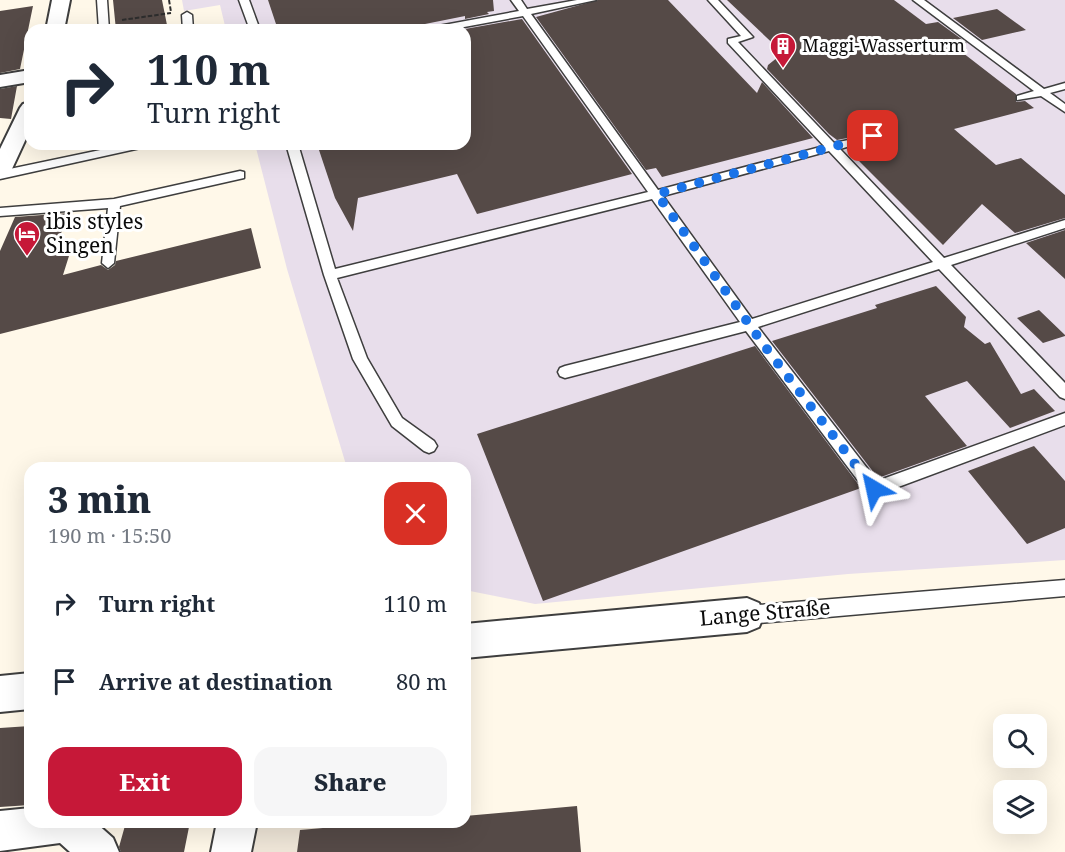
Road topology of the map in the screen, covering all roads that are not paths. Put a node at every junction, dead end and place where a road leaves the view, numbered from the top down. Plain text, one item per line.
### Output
1 (102, 0) edge
2 (244, 0) edge
3 (516, 0) edge
4 (591, 0) edge
5 (713, 0) edge
6 (918, 0) edge
7 (63, 1) edge
8 (525, 12) junction
9 (187, 15) road end
10 (57, 24) edge
11 (104, 24) edge
12 (188, 24) edge
13 (253, 24) edge
14 (464, 24) edge
15 (24, 77) edge
16 (0, 81) edge
17 (1065, 86) edge
18 (1042, 92) junction
19 (1021, 98) dead end
20 (1065, 109) edge
21 (24, 121) edge
22 (873, 136) dead end
23 (830, 147) junction
24 (115, 150) edge
25 (294, 150) edge
26 (0, 173) edge
27 (240, 175) dead end
28 (657, 194) junction
29 (114, 203) junction
30 (0, 212) edge
31 (1065, 224) edge
32 (108, 263) dead end
33 (944, 264) junction
34 (330, 275) junction
35 (749, 325) junction
36 (565, 372) dead end
37 (1065, 393) edge
38 (1065, 419) edge
39 (429, 446) dead end
40 (1065, 588) edge
41 (747, 615) joint
42 (471, 640) edge
43 (24, 692) edge
44 (0, 694) edge
45 (25, 828) edge
46 (73, 828) edge
47 (236, 828) edge
48 (0, 831) edge
49 (99, 852) edge
50 (231, 852) edge

1 - 11 lane
2 - 13 lane
3 - 8 lane
4 - 8 lane
5 - 23 lane
6 - 18 lane
7 - 10 street
8 - 14 lane
8 - 28 lane
9 - 12 lane
15 - 16 street
17 - 18 lane
18 - 19 lane
18 - 20 lane
21 - 26 street
22 - 23 lane
23 - 28 lane
23 - 33 lane
24 - 26 lane
25 - 34 lane
27 - 29 lane
28 - 34 lane
28 - 35 lane
29 - 30 lane
29 - 32 lane
31 - 33 lane
33 - 35 lane
33 - 37 lane
34 - 39 lane
35 - 36 lane
35 - 38 lane
40 - 41 lane, Lange Straße
41 - 42 street, Lange Straße
43 - 44 street
45 - 48 street
46 - 49 street
47 - 50 street

